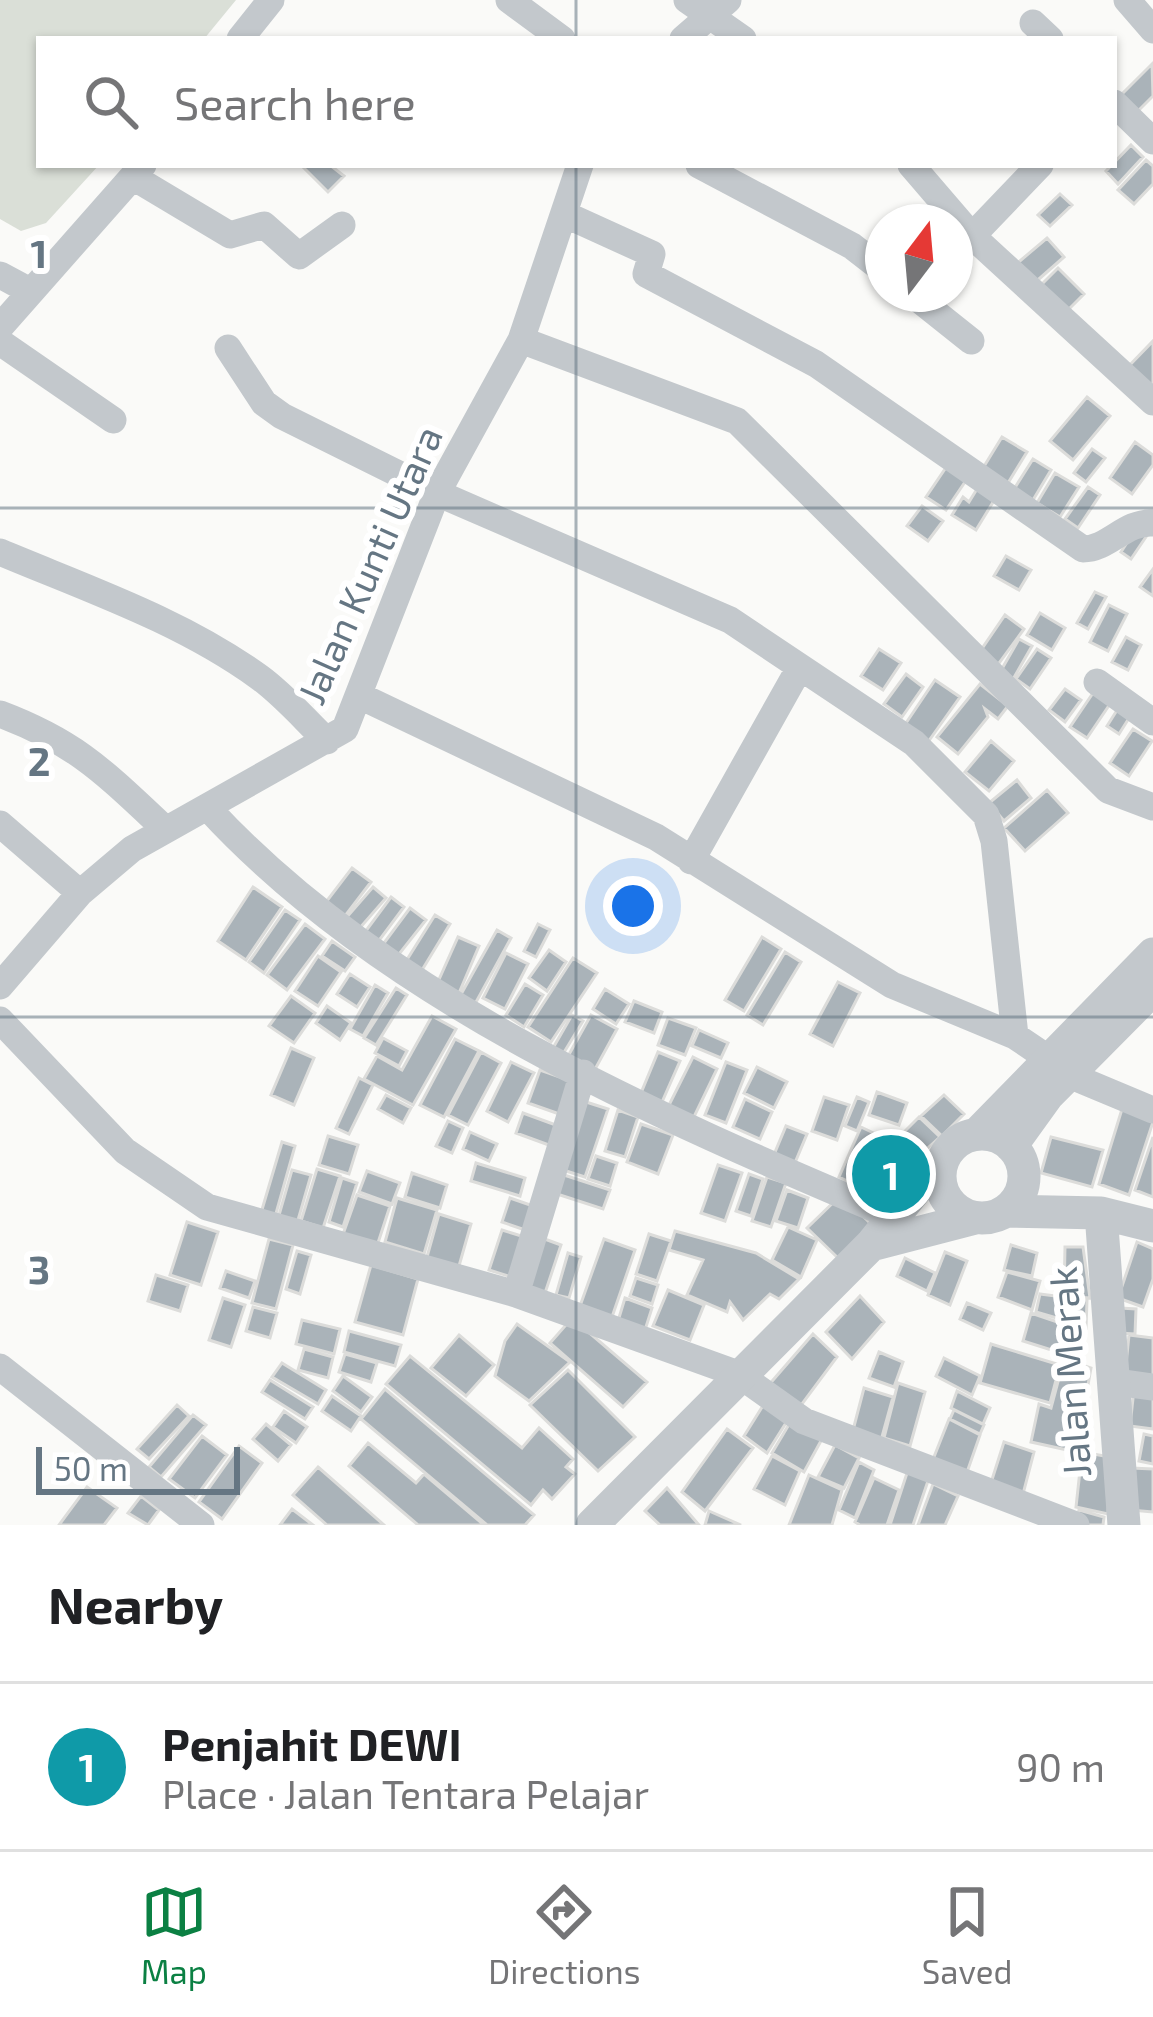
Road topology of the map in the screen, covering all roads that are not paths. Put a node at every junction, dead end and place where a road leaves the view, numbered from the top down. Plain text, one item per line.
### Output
1 (271, 0) edge
2 (509, 0) edge
3 (1127, 0) edge
4 (708, 6) edge
5 (1153, 30) edge
6 (242, 36) edge
7 (558, 36) edge
8 (685, 36) edge
9 (740, 36) edge
10 (1117, 106) edge
11 (1153, 141) edge
12 (579, 168) edge
13 (705, 168) edge
14 (914, 168) edge
15 (1037, 168) edge
16 (138, 171) edge
17 (945, 204) edge
18 (564, 214) junction
19 (342, 225) dead end
20 (973, 235) edge
21 (973, 237) edge
22 (865, 256) edge
23 (0, 275) edge
24 (28, 290) junction
25 (935, 312) edge
26 (0, 327) edge
27 (520, 340) junction
28 (971, 341) dead end
29 (0, 342) edge
30 (228, 348) dead end
31 (1153, 402) edge
32 (112, 420) dead end
33 (436, 494) junction
34 (1153, 523) edge
35 (0, 552) edge
36 (800, 667) junction
37 (1097, 682) dead end
38 (360, 696) junction
39 (0, 713) edge
40 (1153, 722) edge
41 (327, 741) junction
42 (1153, 807) edge
43 (208, 808) junction
44 (0, 824) edge
45 (164, 828) junction
46 (692, 862) junction
47 (80, 893) junction
48 (1151, 969) edge
49 (0, 986) edge
50 (0, 1020) edge
51 (1016, 1036) junction
52 (583, 1073) junction
53 (1055, 1077) junction
54 (1153, 1110) edge
55 (977, 1134) junction
56 (1011, 1146) junction
57 (940, 1169) junction
58 (1001, 1204) junction
59 (1092, 1213) junction
60 (892, 1216) junction
61 (1153, 1226) edge
62 (871, 1245) junction
63 (516, 1294) junction
64 (0, 1367) edge
65 (738, 1374) junction
66 (1116, 1382) junction
67 (1153, 1387) edge
68 (201, 1525) edge
69 (592, 1525) edge
70 (1076, 1525) edge
71 (1124, 1525) edge

1 - 6 street
2 - 7 street
3 - 5 street
4 - 8 street
4 - 9 street
10 - 11 street
12 - 18 street, Jalan Kunti Utara
13 - 22 street
14 - 17 street
15 - 20 street
16 - 19 street
16 - 24 street
18 - 27 street, Jalan Kunti Utara
18 - 34 street
21 - 31 street
23 - 24 street
24 - 26 street
25 - 28 street
27 - 33 street, Jalan Kunti Utara
27 - 42 street
29 - 32 street
30 - 33 street
33 - 36 street
33 - 38 street, Jalan Kunti Utara
35 - 41 street
36 - 46 street
36 - 51 street
37 - 40 street
38 - 41 street, Jalan Kunti Utara
38 - 46 street
39 - 45 street
41 - 43 street, Jalan Kunti Utara
43 - 45 street, Jalan Kunti Utara
43 - 52 street
44 - 47 street
45 - 47 street, Jalan Kunti Utara
46 - 51 street
47 - 49 street, Jalan Kunti Utara
48 - 53 street
50 - 63 street
51 - 53 street
52 - 60 street
52 - 63 street
53 - 54 street
53 - 55 street
53 - 56 street
55 - 56 street
55 - 57 street
56 - 58 street
57 - 58 street
57 - 60 street
58 - 59 street
58 - 62 street
59 - 61 street
59 - 66 street, Jalan Merak
60 - 62 street
62 - 65 street
63 - 65 street
64 - 68 street
65 - 69 street
65 - 70 street
66 - 67 street
66 - 71 street, Jalan Merak

